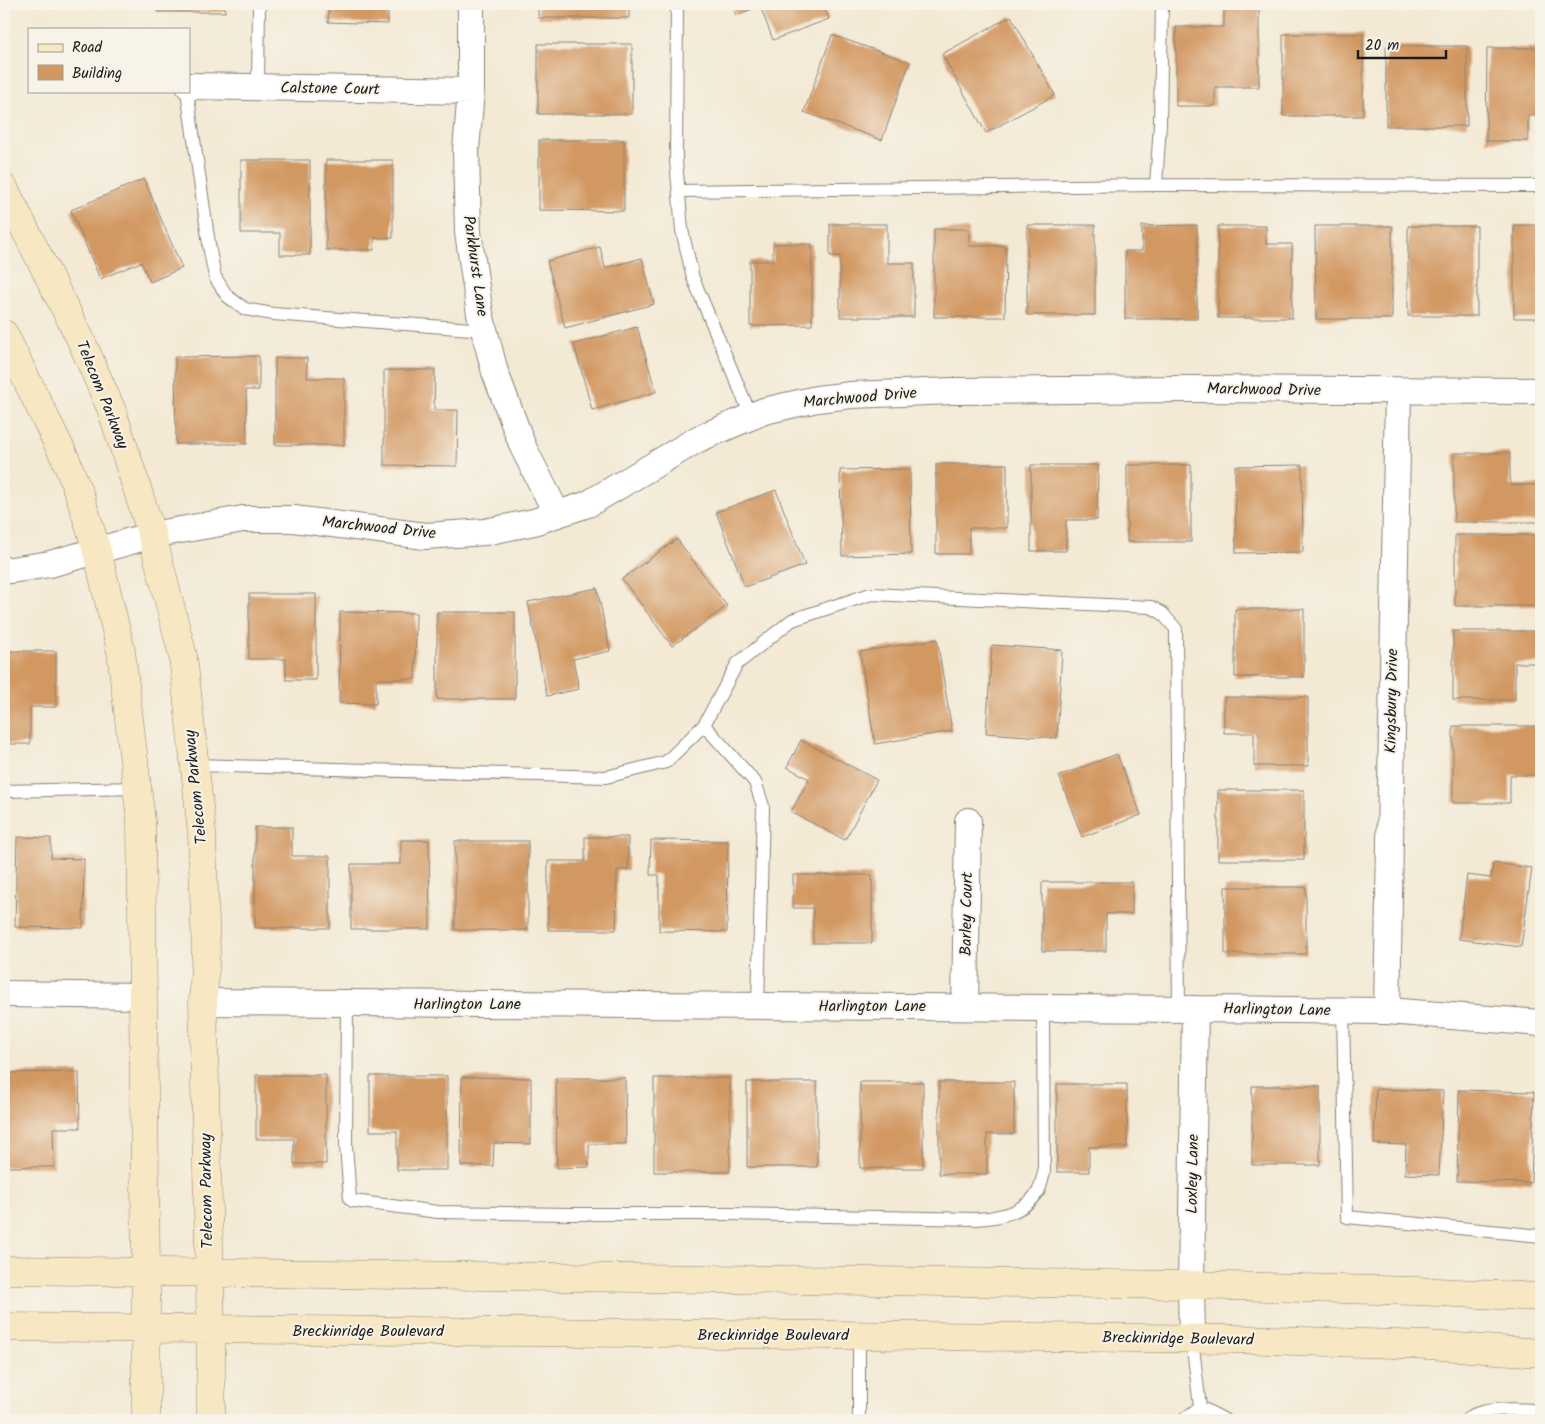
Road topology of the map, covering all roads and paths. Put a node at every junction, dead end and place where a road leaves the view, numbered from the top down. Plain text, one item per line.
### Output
1 (259, 4) edge
2 (471, 4) edge
3 (677, 4) edge
4 (1162, 4) edge
5 (190, 86) edge
6 (258, 87) junction
7 (471, 91) junction
8 (187, 92) edge
9 (1156, 185) junction
10 (1541, 186) edge
11 (4, 188) edge
12 (679, 191) junction
13 (484, 330) junction
14 (4, 334) edge
15 (12, 369) edge
16 (1398, 391) junction
17 (1541, 391) edge
18 (751, 416) junction
19 (557, 514) junction
20 (152, 535) junction
21 (98, 551) junction
22 (4, 570) edge
23 (704, 725) junction
24 (195, 765) junction
25 (136, 788) junction
26 (4, 791) edge
27 (968, 821) dead end
28 (4, 994) edge
29 (142, 996) junction
30 (203, 1002) junction
31 (347, 1003) junction
32 (758, 1006) junction
33 (965, 1007) junction
34 (1043, 1008) junction
35 (1187, 1008) junction
36 (1344, 1011) junction
37 (1387, 1011) junction
38 (1541, 1023) edge
39 (1541, 1236) edge
40 (4, 1270) edge
41 (146, 1272) junction
42 (209, 1274) junction
43 (1191, 1285) junction
44 (1541, 1297) edge
45 (4, 1327) edge
46 (145, 1329) junction
47 (211, 1330) junction
48 (859, 1335) junction
49 (1192, 1339) junction
50 (1541, 1353) edge
51 (1200, 1407) junction
52 (1541, 1411) edge
53 (146, 1420) edge
54 (211, 1420) edge
55 (859, 1420) edge
56 (1182, 1420) edge
57 (1225, 1420) edge
58 (1467, 1420) edge

1 - 6 lane
2 - 7 street, Parkhurst Lane
3 - 12 lane
4 - 9 lane
5 - 6 street, Calstone Court
6 - 7 street, Calstone Court
7 - 13 street, Parkhurst Lane
8 - 13 lane
9 - 10 lane
9 - 12 lane
11 - 20 street, Telecom Parkway
12 - 18 lane
13 - 19 street, Parkhurst Lane
14 - 15 street
15 - 21 street
16 - 17 street, Marchwood Drive
16 - 18 street, Marchwood Drive
16 - 37 street, Kingsbury Drive
18 - 19 street, Marchwood Drive
19 - 20 street, Marchwood Drive
20 - 21 street, Marchwood Drive
20 - 24 street, Telecom Parkway
21 - 22 street, Marchwood Drive
21 - 25 street
23 - 24 lane
23 - 32 lane
23 - 35 lane
24 - 30 street, Telecom Parkway
25 - 26 lane
25 - 29 street
27 - 33 street, Barley Court
28 - 29 street
29 - 41 street
30 - 31 street, Harlington Lane
30 - 42 street, Telecom Parkway
31 - 32 street, Harlington Lane
31 - 34 lane
32 - 33 street, Harlington Lane
33 - 34 street, Harlington Lane
34 - 35 street, Harlington Lane
35 - 36 street, Harlington Lane
35 - 43 street, Loxley Lane
36 - 37 street, Harlington Lane
36 - 39 lane
37 - 38 street, Harlington Lane
40 - 41 street
41 - 42 street
41 - 46 street
42 - 43 street
42 - 47 street, Telecom Parkway
43 - 44 street
43 - 49 street, Loxley Lane
45 - 46 street, Breckinridge Boulevard
46 - 47 street, Breckinridge Boulevard
46 - 53 street
47 - 48 street, Breckinridge Boulevard
47 - 54 street, Telecom Parkway
48 - 49 street, Breckinridge Boulevard
48 - 55 lane
49 - 50 street, Breckinridge Boulevard
49 - 51 lane
51 - 56 lane
51 - 57 lane
52 - 58 lane

